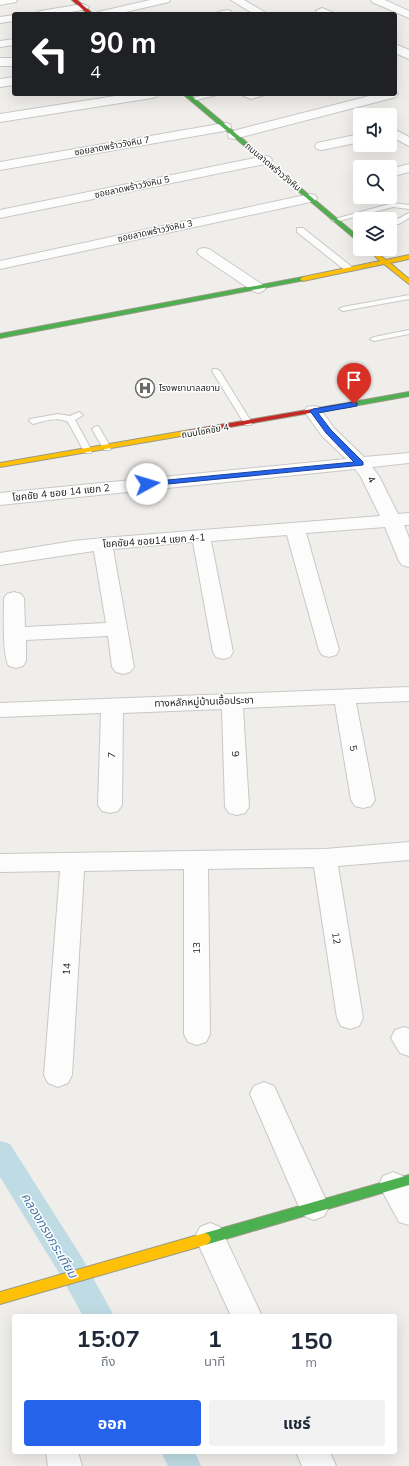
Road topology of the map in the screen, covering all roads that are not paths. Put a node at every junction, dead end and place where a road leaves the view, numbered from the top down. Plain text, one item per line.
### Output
1 (12, 0) edge
2 (165, 0) edge
3 (236, 0) edge
4 (376, 0) edge
5 (0, 2) edge
6 (83, 7) edge
7 (52, 12) edge
8 (111, 12) edge
9 (258, 12) edge
10 (409, 15) edge
11 (12, 18) edge
12 (0, 20) edge
13 (12, 42) edge
14 (0, 44) edge
15 (397, 49) edge
16 (409, 55) edge
17 (0, 62) edge
18 (12, 62) edge
19 (397, 86) edge
20 (397, 93) edge
21 (139, 96) edge
22 (386, 96) edge
23 (189, 97) edge
24 (347, 106) junction
25 (353, 109) edge
26 (0, 118) edge
27 (230, 131) junction
28 (397, 135) edge
29 (353, 139) edge
30 (409, 142) edge
31 (322, 146) dead end
32 (265, 160) junction
33 (0, 166) edge
34 (409, 168) edge
35 (397, 171) edge
36 (310, 198) junction
37 (409, 207) edge
38 (0, 214) edge
39 (409, 215) edge
40 (335, 220) junction
41 (397, 221) edge
42 (300, 230) dead end
43 (353, 235) edge
44 (204, 252) dead end
45 (378, 256) edge
46 (409, 257) edge
47 (385, 262) junction
48 (0, 265) edge
49 (349, 269) junction
50 (409, 282) edge
51 (258, 288) junction
52 (409, 298) edge
53 (342, 310) dead end
54 (409, 332) edge
55 (0, 336) edge
56 (374, 339) dead end
57 (216, 371) dead end
58 (409, 394) edge
59 (313, 411) junction
60 (79, 414) dead end
61 (71, 420) junction
62 (33, 421) dead end
63 (248, 423) junction
64 (96, 429) dead end
65 (107, 448) junction
66 (88, 451) junction
67 (409, 458) edge
68 (360, 463) junction
69 (0, 465) edge
70 (0, 499) edge
71 (401, 519) edge
72 (295, 529) junction
73 (201, 536) junction
74 (103, 544) junction
75 (7, 558) edge
76 (409, 561) edge
77 (14, 598) dead end
78 (117, 629) junction
79 (15, 634) junction
80 (328, 650) dead end
81 (223, 652) dead end
82 (16, 661) dead end
83 (123, 667) dead end
84 (409, 694) edge
85 (344, 696) junction
86 (232, 700) junction
87 (112, 705) junction
88 (0, 710) edge
89 (364, 800) dead end
90 (110, 805) dead end
91 (238, 807) dead end
92 (409, 851) edge
93 (325, 858) junction
94 (196, 861) junction
95 (74, 862) junction
96 (0, 863) edge
97 (350, 1018) dead end
98 (197, 1034) dead end
99 (58, 1075) dead end
100 (264, 1094) dead end
101 (401, 1182) edge
102 (314, 1207) junction
103 (409, 1212) edge
104 (210, 1237) junction
105 (0, 1298) edge
106 (246, 1314) edge
107 (62, 1454) edge
108 (313, 1454) edge
109 (65, 1466) edge
110 (319, 1466) edge

1 - 5 street
2 - 8 street
3 - 9 street
4 - 10 street
6 - 7 street
11 - 12 street
13 - 14 street
15 - 16 street
17 - 18 street
19 - 20 street
21 - 26 street
22 - 24 street, ซอยลาดพร้าววังหิน 7
23 - 27 main road, ถนนลาดพร้าววังหิน
24 - 25 street
24 - 27 street, ซอยลาดพร้าววังหิน 7
27 - 32 main road, ถนนลาดพร้าววังหิน
27 - 33 street, ซอยลาดพร้าววังหิน 7
28 - 30 street
29 - 31 street
32 - 36 main road, ถนนลาดพร้าววังหิน
32 - 38 street, ซอยลาดพร้าววังหิน 5
34 - 35 street
36 - 40 main road, ถนนลาดพร้าววังหิน
36 - 48 street, ซอยลาดพร้าววังหิน 3
37 - 40 lane
39 - 41 lane
40 - 43 main road, ถนนลาดพร้าววังหิน
42 - 49 lane
44 - 51 street
45 - 47 main road
46 - 47 main road
47 - 49 main road
47 - 50 main road
49 - 51 main road
51 - 55 main road
52 - 53 lane
54 - 56 lane
57 - 63 lane
58 - 59 main road, ถนนโชคชัย 4
59 - 63 main road, ถนนโชคชัย 4
59 - 68 street, 4
60 - 61 lane
61 - 62 lane
61 - 66 lane
63 - 65 main road, ถนนโชคชัย 4
64 - 65 lane
65 - 66 main road, ถนนโชคชัย 4
66 - 69 main road, ถนนโชคชัย 4
67 - 68 street, โชคชัย 4 ซอย 14 แยก 2
68 - 70 street, โชคชัย 4 ซอย 14 แยก 2
68 - 71 street, 4
71 - 72 street, โชคชัย4 ซอย14 แยก 4-1
71 - 76 street, 4
72 - 73 street, โชคชัย4 ซอย14 แยก 4-1
72 - 80 street
73 - 74 street, โชคชัย4 ซอย14 แยก 4-1
73 - 81 street
74 - 75 street, โชคชัย4 ซอย14 แยก 4-1
74 - 78 street
77 - 79 street
78 - 79 street
78 - 83 street
79 - 82 street
84 - 85 street, ทางหลักหมู่บ้านเอื้อประชา
85 - 86 street, ทางหลักหมู่บ้านเอื้อประชา
85 - 89 street, 5
86 - 87 street, ทางหลักหมู่บ้านเอื้อประชา
86 - 91 street, 6
87 - 88 street, ทางหลักหมู่บ้านเอื้อประชา
87 - 90 street, 7
92 - 93 street
93 - 94 street
93 - 97 street, 12
94 - 95 street
94 - 98 street, 13
95 - 96 street
95 - 99 street, 14
100 - 102 street
101 - 102 main road
101 - 103 street
102 - 104 main road
104 - 105 main road
104 - 106 street
107 - 109 street
108 - 110 street

